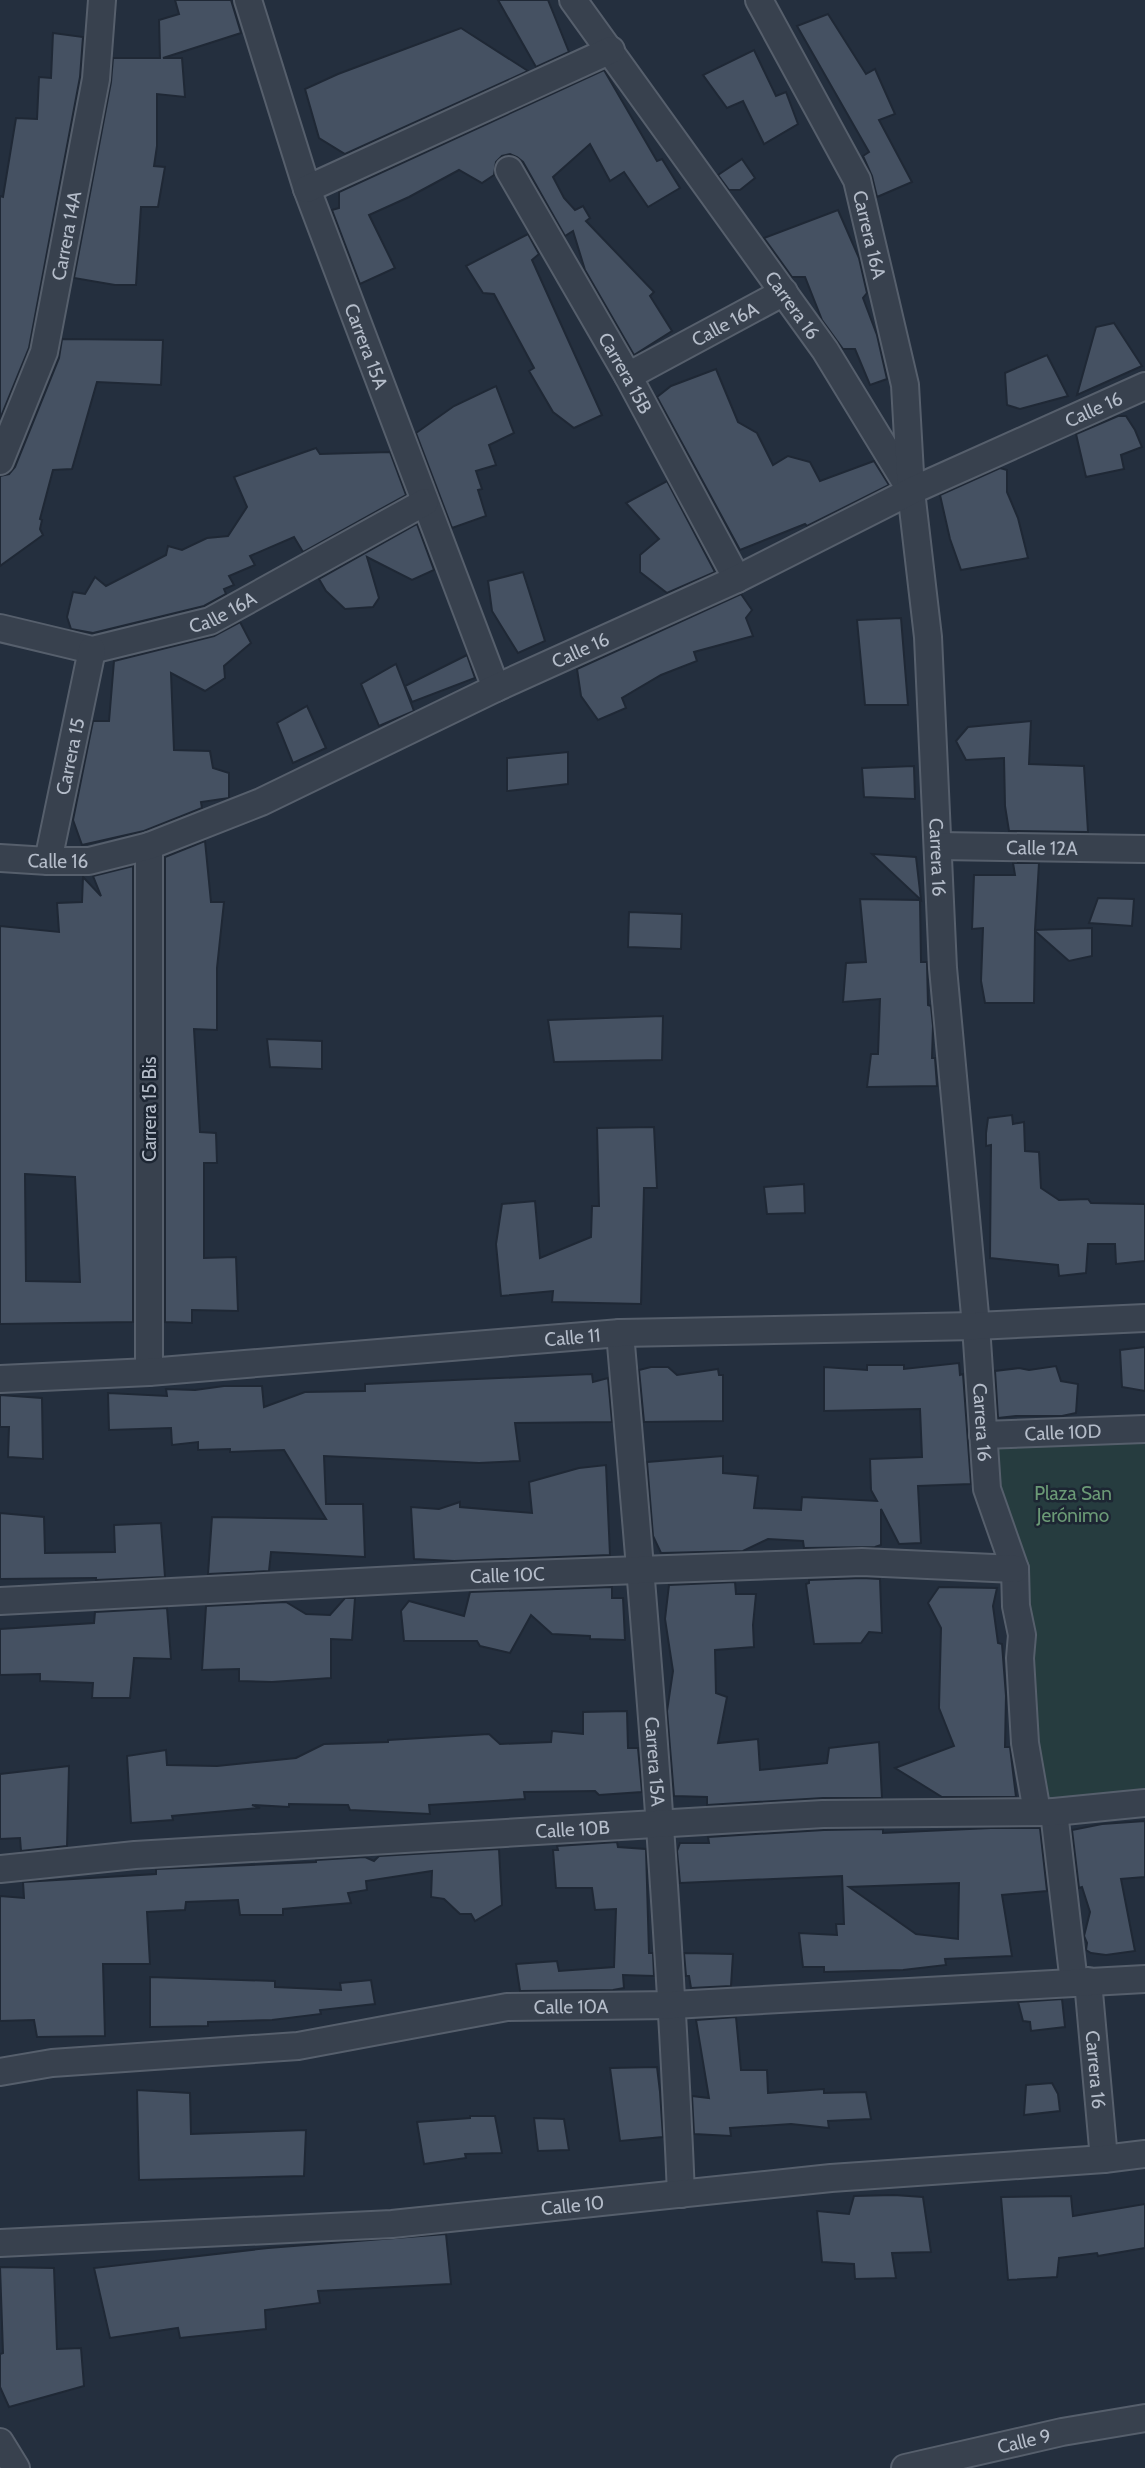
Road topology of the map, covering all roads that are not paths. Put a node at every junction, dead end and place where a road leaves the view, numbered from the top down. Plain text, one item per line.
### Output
1 (102, 0) edge
2 (248, 0) edge
3 (573, 0) edge
4 (759, 0) edge
5 (611, 50) junction
6 (509, 170) dead end
7 (307, 189) junction
8 (784, 292) junction
9 (628, 376) junction
10 (1145, 386) edge
11 (0, 461) edge
12 (911, 491) junction
13 (425, 502) junction
14 (737, 579) junction
15 (0, 628) edge
16 (92, 650) junction
17 (496, 688) junction
18 (149, 846) junction
19 (939, 846) junction
20 (1145, 849) edge
21 (0, 858) edge
22 (48, 861) junction
23 (1145, 1318) edge
24 (976, 1326) junction
25 (620, 1333) junction
26 (149, 1372) junction
27 (0, 1379) edge
28 (1145, 1429) edge
29 (983, 1434) junction
30 (1015, 1569) junction
31 (641, 1570) junction
32 (0, 1601) edge
33 (1145, 1803) edge
34 (1046, 1812) junction
35 (660, 1823) junction
36 (0, 1869) edge
37 (1145, 1979) edge
38 (1081, 1982) junction
39 (673, 2005) junction
40 (0, 2072) edge
41 (1145, 2154) edge
42 (1104, 2159) junction
43 (681, 2194) junction
44 (0, 2243) edge
45 (1145, 2418) edge
46 (0, 2442) edge
47 (956, 2461) edge
48 (16, 2468) edge
49 (905, 2468) edge

1 - 11 street, Carrera 14A
2 - 7 street, Carrera 15A
3 - 5 street, Carrera 16
4 - 12 street, Carrera 16A
5 - 7 street
5 - 8 street, Carrera 16
6 - 9 street, Carrera 15B
7 - 13 street, Carrera 15A
8 - 9 street, Calle 16A
8 - 12 street, Carrera 16
9 - 14 street, Carrera 15B
10 - 12 street, Calle 16
12 - 14 street, Calle 16
12 - 19 street, Carrera 16
13 - 16 street, Calle 16A
13 - 17 street, Carrera 15A
14 - 17 street, Calle 16
15 - 16 street, Calle 16A
16 - 22 street, Carrera 15
17 - 18 street, Calle 16
18 - 22 street, Calle 16
18 - 26 street, Carrera 15 Bis
19 - 20 street, Calle 12A
19 - 24 street, Carrera 16
21 - 22 street, Calle 16
23 - 24 street, Calle 11
24 - 25 street, Calle 11
24 - 29 street, Carrera 16
25 - 26 street, Calle 11
25 - 31 street, Carrera 15A
26 - 27 street, Calle 11
28 - 29 street, Calle 10D
29 - 30 street, Carrera 16
30 - 31 street, Calle 10C
30 - 34 street, Carrera 16
31 - 32 street, Calle 10C
31 - 35 street, Carrera 15A
33 - 34 street, Calle 10B
34 - 35 street, Calle 10B
34 - 38 street, Carrera 16
35 - 36 street, Calle 10B
35 - 39 street, Carrera 15A
37 - 38 street, Calle 10A
38 - 39 street, Calle 10A
38 - 42 street, Carrera 16
39 - 40 street, Calle 10A
39 - 43 street, Carrera 15A
41 - 42 street, Calle 10
42 - 43 street, Calle 10
43 - 44 street, Calle 10
45 - 47 street, Calle 9
46 - 48 street
47 - 49 street, Calle 9

